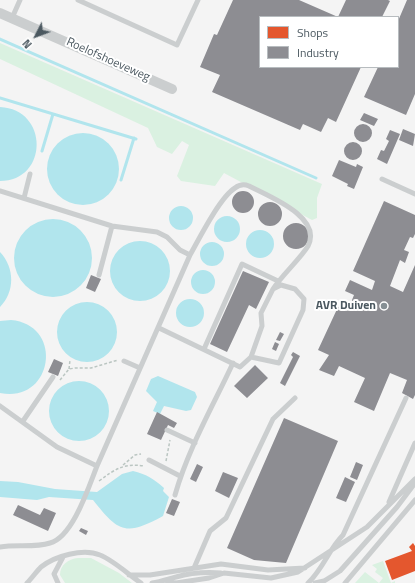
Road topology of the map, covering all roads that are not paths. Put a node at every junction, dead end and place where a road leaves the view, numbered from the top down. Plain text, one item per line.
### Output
1 (20, 0) edge
2 (78, 0) edge
3 (198, 0) edge
4 (0, 13) edge
5 (12, 18) junction
6 (172, 89) dead end
7 (30, 174) dead end
8 (382, 179) dead end
9 (0, 191) edge
10 (415, 194) edge
11 (24, 198) junction
12 (112, 226) junction
13 (190, 255) junction
14 (99, 275) dead end
15 (278, 281) junction
16 (273, 289) junction
17 (159, 328) junction
18 (204, 349) junction
19 (251, 357) junction
20 (124, 360) road end
21 (234, 363) junction
22 (140, 368) junction
23 (52, 377) dead end
24 (295, 398) dead end
25 (406, 398) dead end
26 (0, 406) edge
27 (23, 421) junction
28 (167, 430) dead end
29 (195, 443) junction
30 (415, 443) edge
31 (149, 460) dead end
32 (97, 466) junction
33 (180, 476) junction
34 (415, 479) edge
35 (415, 483) edge
36 (175, 495) dead end
37 (415, 500) edge
38 (387, 506) junction
39 (0, 547) edge
40 (334, 547) junction
41 (63, 557) junction
42 (194, 568) junction
43 (306, 568) junction
44 (129, 575) junction
45 (29, 583) edge
46 (58, 583) edge
47 (141, 583) edge
48 (152, 583) edge
49 (308, 583) edge
50 (315, 583) edge
51 (345, 583) edge

1 - 5 lane
2 - 3 lane
4 - 5 street, Roelofshoeveweg
5 - 6 street, Roelofshoeveweg
7 - 11 lane
8 - 10 lane
9 - 11 lane
11 - 12 lane
12 - 13 lane
12 - 14 lane
13 - 15 lane
13 - 17 lane
15 - 16 lane
15 - 18 lane
16 - 19 lane
16 - 19 lane
17 - 18 lane
17 - 22 lane
18 - 21 lane
19 - 21 lane
20 - 22 lane
21 - 29 lane
22 - 32 lane
23 - 27 lane
24 - 42 lane
25 - 40 lane
26 - 27 lane
27 - 32 lane
28 - 29 lane
29 - 33 lane
30 - 38 lane
31 - 33 lane
32 - 39 lane
33 - 36 lane
34 - 38 lane
35 - 50 lane
37 - 51 lane
38 - 40 lane
40 - 43 lane
40 - 49 lane
41 - 44 lane
41 - 45 lane
41 - 46 lane
42 - 43 lane
42 - 44 lane
43 - 48 lane
44 - 47 lane

